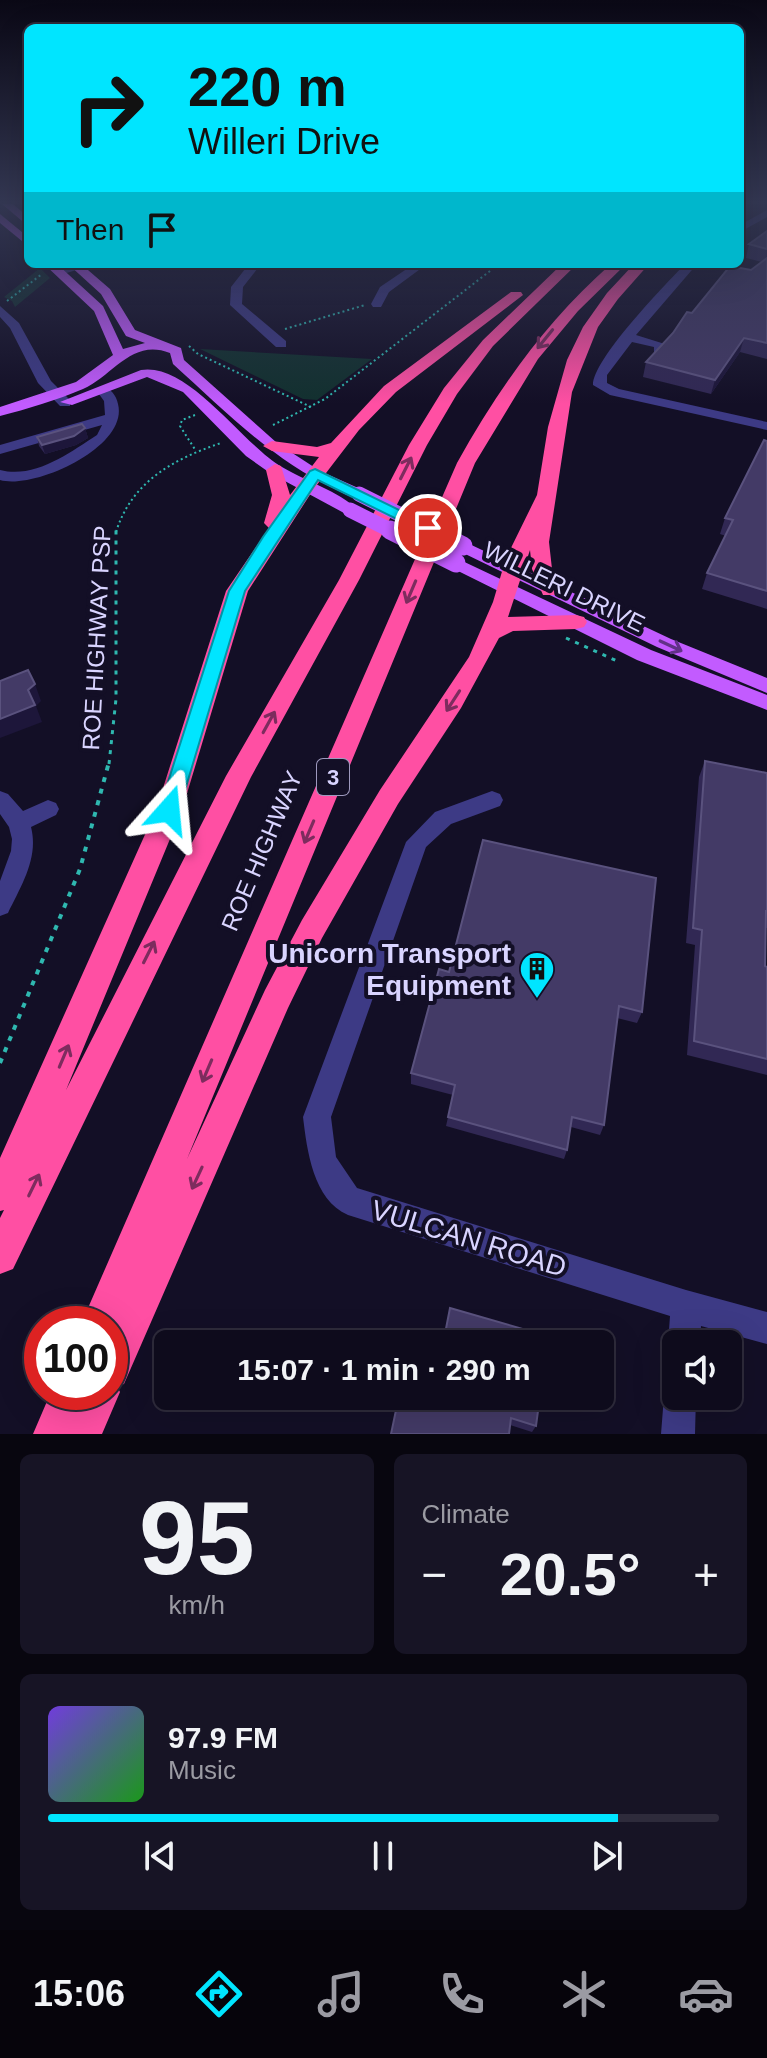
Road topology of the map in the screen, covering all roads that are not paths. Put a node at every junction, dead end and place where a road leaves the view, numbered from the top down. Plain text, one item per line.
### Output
1 (55, 271) edge
2 (85, 271) edge
3 (249, 271) edge
4 (411, 271) edge
5 (547, 271) edge
6 (562, 271) edge
7 (612, 271) edge
8 (636, 271) edge
9 (685, 271) edge
10 (376, 282) dead end
11 (390, 286) junction
12 (377, 304) road end
13 (0, 310) edge
14 (628, 337) junction
15 (281, 344) dead end
16 (157, 345) junction
17 (659, 349) edge
18 (118, 357) junction
19 (178, 361) junction
20 (147, 373) junction
21 (633, 380) dead end
22 (103, 390) junction
23 (61, 398) junction
24 (643, 398) junction
25 (0, 412) edge
26 (112, 412) junction
27 (0, 421) edge
28 (767, 426) edge
29 (1, 440) edge
30 (272, 446) junction
31 (335, 447) junction
32 (275, 470) junction
33 (0, 475) edge
34 (310, 480) junction
35 (548, 491) junction
36 (270, 537) junction
37 (510, 580) junction
38 (550, 590) junction
39 (576, 622) junction
40 (491, 633) junction
41 (767, 686) edge
42 (767, 703) edge
43 (0, 800) edge
44 (492, 800) dead end
45 (48, 809) dead end
46 (18, 823) junction
47 (0, 906) edge
48 (0, 1194) edge
49 (0, 1256) edge
50 (108, 1306) edge
51 (686, 1306) junction
52 (767, 1328) edge
53 (128, 1330) edge
54 (685, 1330) edge
55 (63, 1410) edge
56 (92, 1410) edge
57 (679, 1410) edge
58 (53, 1434) edge
59 (81, 1434) edge
60 (678, 1434) edge

1 - 18 main road
2 - 16 main road, WILLERI DRIVE
3 - 15 street
4 - 11 street
5 - 31 highway
49 -> 6 highway, ROE HIGHWAY
7 -> 50 highway, ROE HIGHWAY / 3
8 - 35 highway
9 - 14 street
10 - 11 street
11 - 12 street
13 - 23 street
14 - 17 street
14 - 24 street
16 - 18 main road
16 - 19 main road, WILLERI DRIVE
18 - 20 main road, WILLERI DRIVE
18 - 23 main road
19 - 20 main road
19 - 30 main road, WILLERI DRIVE
20 - 22 main road
20 - 32 main road, WILLERI DRIVE
21 - 24 street
22 - 23 main road
22 - 26 street
23 - 25 main road
23 - 27 main road
24 - 28 street
26 - 29 street
26 - 33 street
30 - 31 highway
30 - 34 main road, WILLERI DRIVE
31 - 34 highway
32 - 34 main road, WILLERI DRIVE
32 - 36 highway
34 - 36 highway
34 - 37 main road, WILLERI DRIVE, bridge
34 - 37 main road, WILLERI DRIVE, bridge
35 - 37 highway
35 - 38 highway
48 -> 36 highway
37 - 38 main road, WILLERI DRIVE
37 - 39 main road, WILLERI DRIVE
37 - 40 highway
38 -> 41 main road, WILLERI DRIVE
39 - 40 highway
39 - 42 main road, WILLERI DRIVE
40 -> 53 highway
43 - 46 street
44 - 51 street, VULCAN ROAD
45 - 46 street
46 - 47 street
51 - 52 street, VULCAN ROAD
51 - 54 street
55 - 58 highway
56 - 59 highway
57 - 60 street

